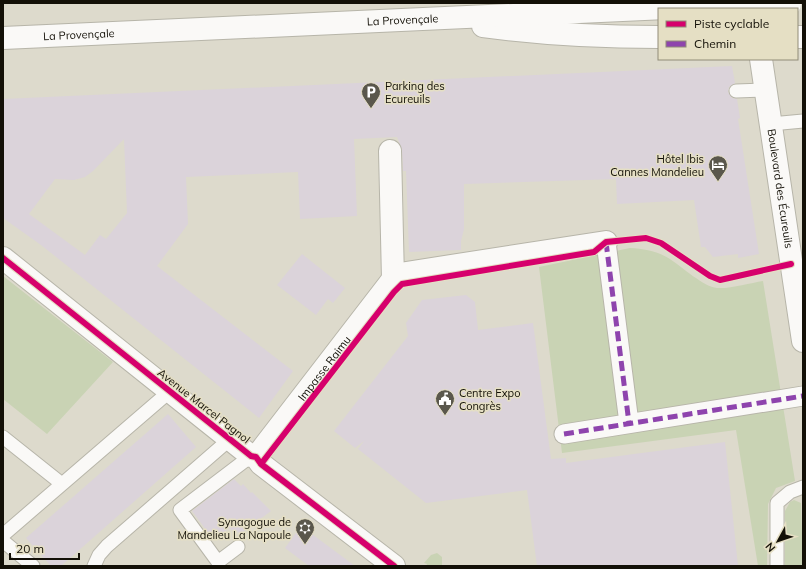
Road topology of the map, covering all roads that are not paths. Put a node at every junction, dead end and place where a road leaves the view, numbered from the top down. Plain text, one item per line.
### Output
1 (802, 3) edge
2 (790, 4) edge
3 (658, 8) edge
4 (664, 8) edge
5 (425, 18) junction
6 (658, 37) edge
7 (3, 38) edge
8 (761, 60) edge
9 (766, 90) junction
10 (736, 91) dead end
11 (803, 121) edge
12 (771, 124) junction
13 (390, 151) dead end
14 (606, 242) joint
15 (3, 258) edge
16 (393, 279) junction
17 (803, 341) edge
18 (169, 392) junction
19 (803, 396) edge
20 (629, 423) junction
21 (564, 434) dead end
22 (3, 437) edge
23 (230, 439) junction
24 (253, 456) junction
25 (62, 484) junction
26 (803, 488) edge
27 (3, 535) edge
28 (3, 541) edge
29 (238, 547) dead end
30 (34, 566) edge
31 (94, 566) edge
32 (394, 566) edge
33 (777, 566) edge

1 - 2 main road, La Provençale
2 - 4 main road, La Provençale, bridge
3 - 5 main road, La Provençale, bridge
5 - 6 main road
5 - 7 main road, La Provençale
8 - 9 main road, Boulevard des Écureuils
9 - 10 lane
9 - 12 main road, Boulevard des Écureuils
11 - 12 lane
12 - 17 main road, Boulevard des Écureuils
13 - 16 main road
14 - 16 main road
14 - 20 street
15 - 18 main road, Avenue Marcel Pagnol
16 - 24 main road, Impasse Raimu
18 - 23 main road, Avenue Marcel Pagnol
18 - 25 lane
19 - 20 street
20 - 21 street
22 - 25 lane
23 - 24 main road, Avenue Marcel Pagnol
23 - 31 lane
24 - 29 lane
24 - 32 main road, Avenue Marcel Pagnol
25 - 27 lane
26 - 33 lane
28 - 30 lane

